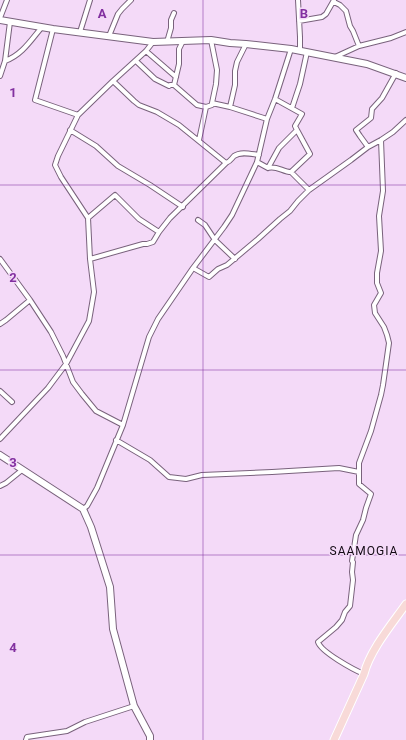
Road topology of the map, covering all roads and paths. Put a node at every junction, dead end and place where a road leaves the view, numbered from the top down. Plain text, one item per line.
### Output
1 (7, 0) edge
2 (90, 0) edge
3 (131, 0) edge
4 (298, 0) edge
5 (334, 1) edge
6 (174, 13) dead end
7 (0, 19) edge
8 (299, 21) junction
9 (10, 22) junction
10 (42, 27) junction
11 (53, 29) junction
12 (80, 32) junction
13 (406, 32) edge
14 (109, 36) junction
15 (211, 40) junction
16 (183, 41) junction
17 (152, 42) junction
18 (167, 42) junction
19 (246, 44) junction
20 (359, 46) junction
21 (291, 49) junction
22 (300, 50) junction
23 (146, 51) junction
24 (307, 52) junction
25 (335, 57) junction
26 (5, 61) junction
27 (136, 61) junction
28 (396, 73) junction
29 (0, 76) edge
30 (176, 78) junction
31 (406, 78) edge
32 (113, 81) junction
33 (174, 85) junction
34 (275, 99) junction
35 (212, 103) junction
36 (206, 107) junction
37 (230, 107) junction
38 (292, 108) junction
39 (78, 116) junction
40 (266, 119) junction
41 (406, 120) edge
42 (70, 130) junction
43 (297, 130) junction
44 (199, 140) junction
45 (381, 140) junction
46 (368, 147) junction
47 (259, 155) junction
48 (226, 162) junction
49 (257, 162) junction
50 (268, 168) junction
51 (292, 172) junction
52 (308, 190) junction
53 (183, 207) junction
54 (88, 218) junction
55 (198, 220) dead end
56 (159, 232) junction
57 (215, 240) junction
58 (0, 259) edge
59 (90, 259) junction
60 (235, 259) junction
61 (193, 268) junction
62 (30, 300) junction
63 (0, 324) edge
64 (66, 364) junction
65 (0, 391) edge
66 (12, 402) dead end
67 (123, 424) junction
68 (0, 439) edge
69 (116, 440) junction
70 (0, 455) edge
71 (22, 470) junction
72 (359, 472) junction
73 (0, 486) edge
74 (83, 509) junction
75 (406, 604) edge
76 (364, 674) junction
77 (134, 706) junction
78 (26, 740) edge
79 (150, 740) edge
80 (334, 740) edge

1 - 7 street
2 - 12 street
3 - 14 street
4 - 8 street
5 - 8 street
5 - 20 street
6 - 18 street
7 - 9 street
8 - 22 street
9 - 10 street
9 - 26 street
10 - 11 street
10 - 26 street
11 - 12 street
11 - 39 street
12 - 14 street
13 - 20 street
14 - 17 street
15 - 16 street
15 - 19 street
15 - 35 street
16 - 18 street
16 - 30 street
17 - 18 street
17 - 23 street
19 - 21 street
19 - 37 street
20 - 25 street
21 - 22 street
21 - 34 street
22 - 24 street
23 - 27 street
23 - 30 street
24 - 25 street
24 - 38 street
25 - 28 street
26 - 29 street
27 - 32 street
27 - 33 street
28 - 31 street
28 - 46 street
30 - 33 street
32 - 39 street
32 - 44 street
33 - 36 street
34 - 38 street
34 - 40 street
35 - 36 street
35 - 37 street
36 - 44 street
37 - 40 street
38 - 43 street
39 - 42 street
40 - 47 street
41 - 45 street
42 - 53 street
42 - 54 street
43 - 50 street
43 - 51 street
44 - 48 street
45 - 46 street
45 - 72 street
46 - 52 street
47 - 48 street
47 - 49 street
48 - 53 street
49 - 50 street
49 - 57 street
50 - 51 street
51 - 52 street
52 - 60 street
53 - 56 street
54 - 56 street
54 - 59 street
55 - 57 street
56 - 59 street
57 - 60 street
57 - 61 street
58 - 62 street
59 - 64 street
60 - 61 street
61 - 67 street
62 - 63 street
62 - 64 street
64 - 67 street
64 - 68 street
65 - 66 street
67 - 69 street
69 - 72 street
69 - 74 street
70 - 71 street
71 - 73 street
71 - 74 street
72 - 76 street
74 - 77 street
75 - 76 main road
76 - 80 main road
77 - 78 street
77 - 79 street

